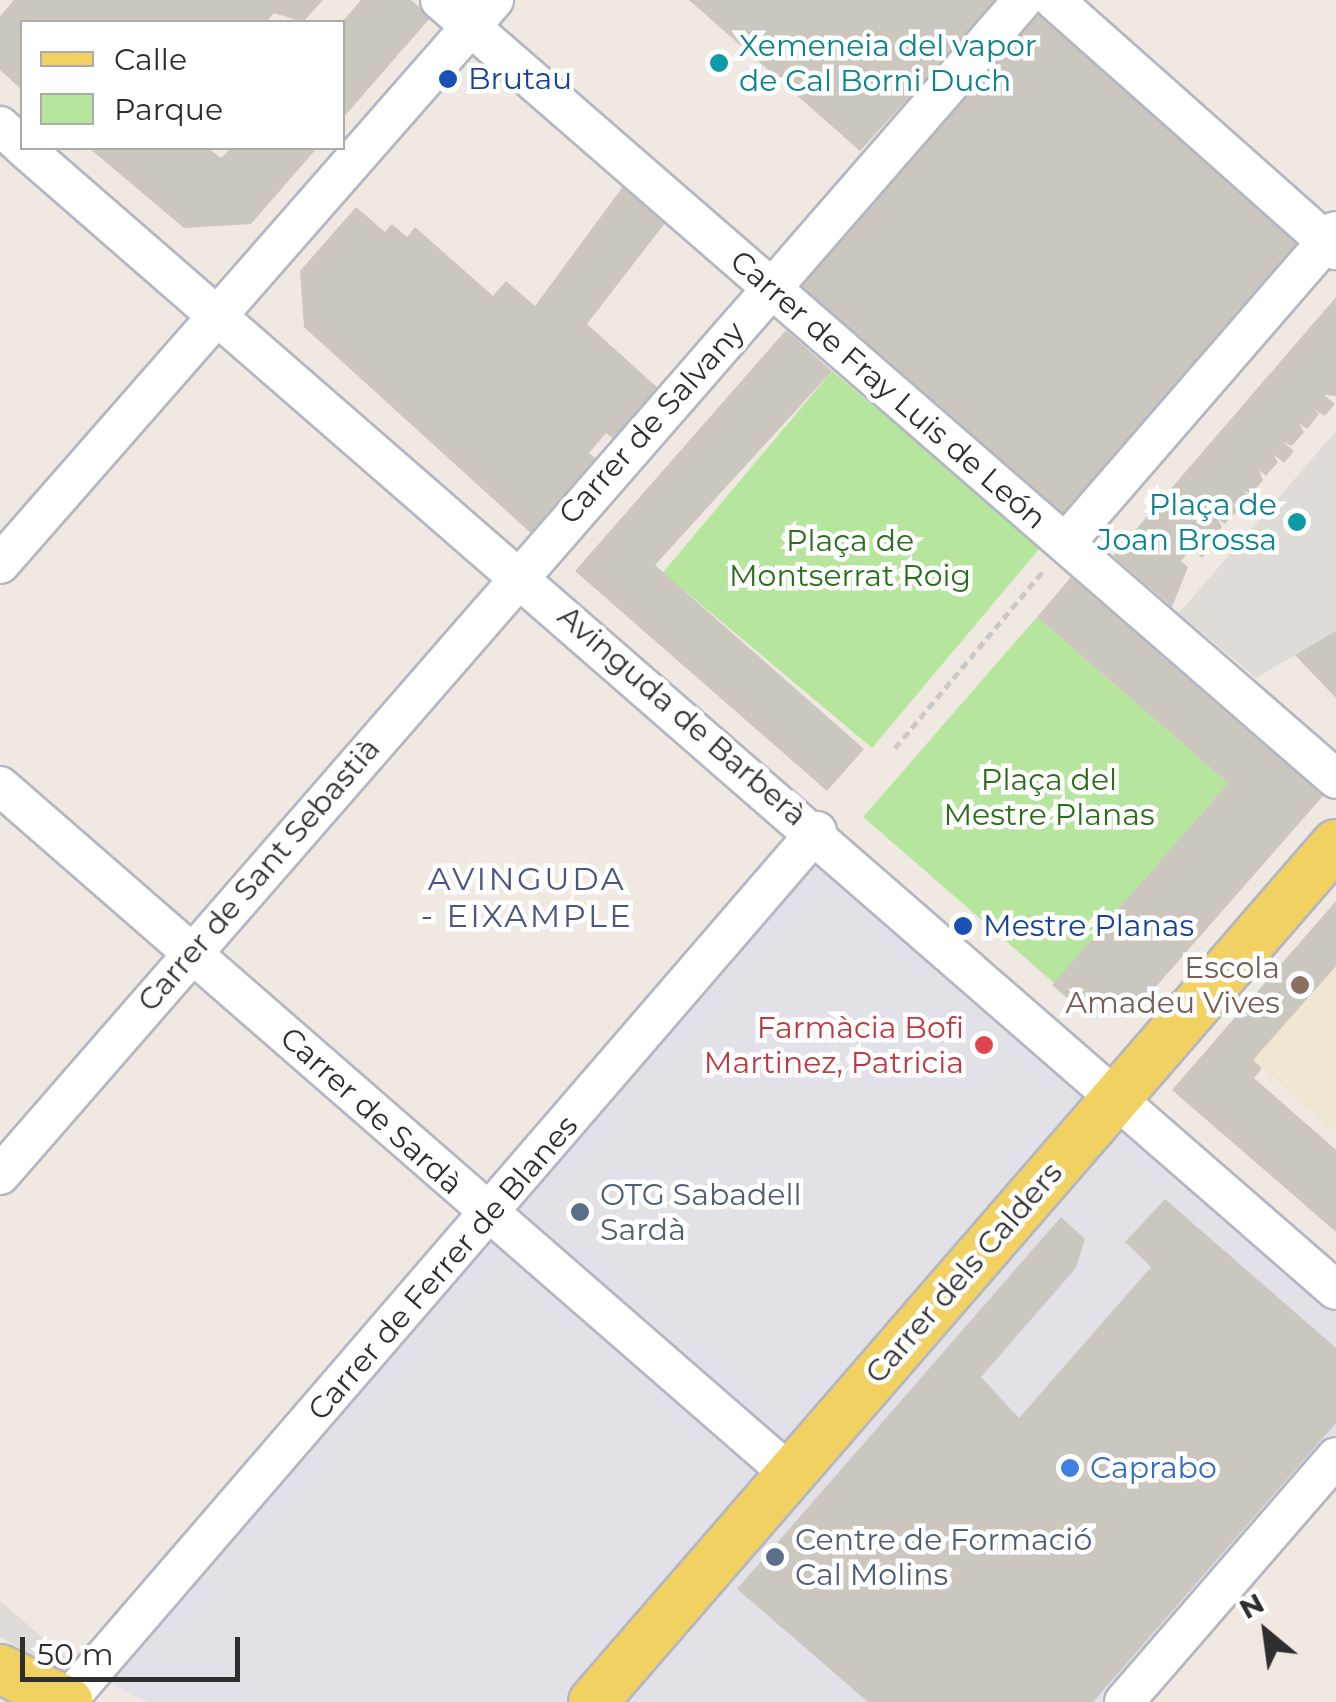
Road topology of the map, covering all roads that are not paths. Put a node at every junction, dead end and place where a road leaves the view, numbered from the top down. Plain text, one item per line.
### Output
1 (440, 0) edge
2 (1023, 0) edge
3 (1054, 0) edge
4 (482, 14) edge
5 (0, 126) edge
6 (20, 144) edge
7 (26, 150) edge
8 (1333, 241) edge
9 (772, 287) junction
10 (217, 318) junction
11 (1068, 541) junction
12 (0, 564) edge
13 (517, 575) junction
14 (1336, 779) edge
15 (0, 786) edge
16 (817, 831) junction
17 (1336, 844) edge
18 (193, 952) junction
19 (1116, 1098) junction
20 (0, 1175) edge
21 (490, 1216) junction
22 (1336, 1290) edge
23 (1336, 1457) edge
24 (789, 1473) junction
25 (0, 1669) edge
26 (68, 1702) edge
27 (592, 1702) edge
28 (1124, 1702) edge

1 - 4 street, Carrer de Fray Luis de León
2 - 9 street, Carrer de Salvany
3 - 8 street
4 - 9 street, Carrer de Fray Luis de León
4 - 10 street
5 - 6 street, Avinguda de Barberà
7 - 10 street, Avinguda de Barberà
8 - 11 street
9 - 11 street, Carrer de Fray Luis de León
9 - 13 street, Carrer de Salvany
10 - 12 street
10 - 13 street, Avinguda de Barberà
11 - 14 street, Carrer de Fray Luis de León
13 - 16 street, Avinguda de Barberà
13 - 18 street, Carrer de Sant Sebastià
15 - 18 street, Carrer de Sardà
16 - 19 street, Avinguda de Barberà
16 - 21 street, Carrer de Ferrer de Blanes
17 - 19 main road, Carrer dels Calders
18 - 20 street, Carrer de Sant Sebastià
18 - 21 street, Carrer de Sardà
19 - 22 street, Avinguda de Barberà
19 - 24 main road, Carrer dels Calders
21 - 24 street, Carrer de Sardà
21 - 26 street, Carrer de Ferrer de Blanes
23 - 28 street
24 - 27 main road, Carrer dels Calders
25 - 26 main road

